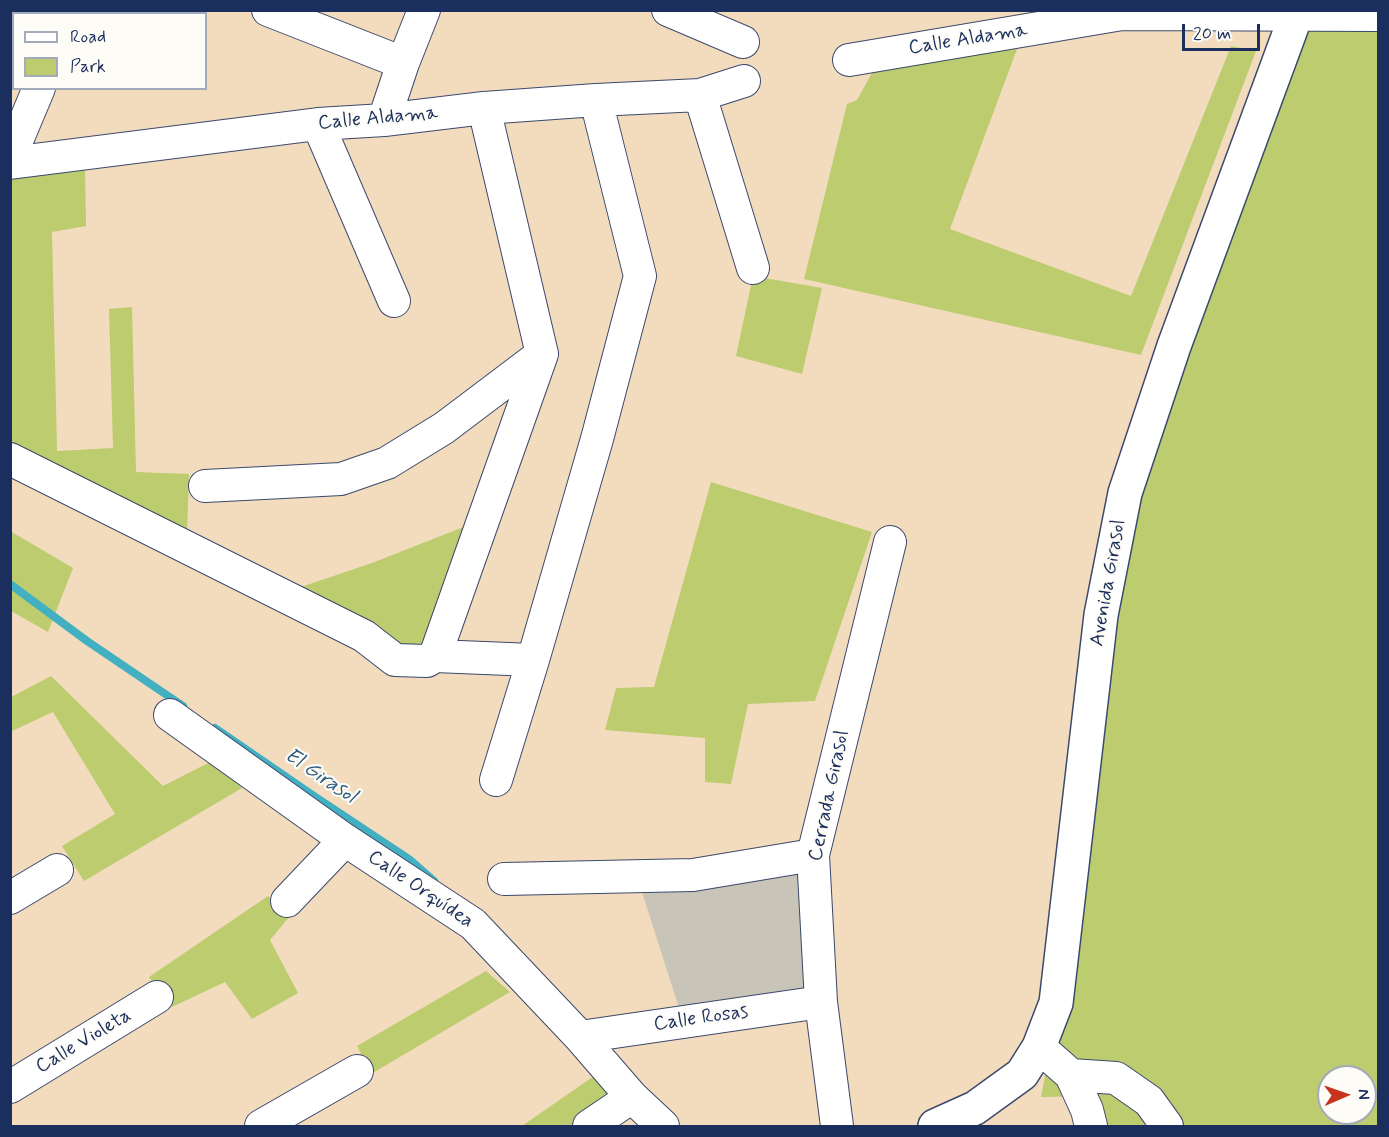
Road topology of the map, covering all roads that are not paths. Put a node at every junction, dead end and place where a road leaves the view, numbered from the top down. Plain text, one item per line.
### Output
1 (268, 10) edge
2 (424, 10) edge
3 (668, 10) edge
4 (1116, 13) edge
5 (1297, 13) edge
6 (1378, 15) edge
7 (743, 42) dead end
8 (849, 60) dead end
9 (403, 63) junction
10 (744, 81) dead end
11 (38, 90) edge
12 (700, 95) junction
13 (596, 100) junction
14 (484, 108) junction
15 (384, 120) junction
16 (318, 124) junction
17 (10, 157) edge
18 (10, 163) edge
19 (753, 268) dead end
20 (394, 301) dead end
21 (542, 354) junction
22 (10, 459) edge
23 (205, 486) dead end
24 (890, 542) dead end
25 (435, 656) junction
26 (533, 660) junction
27 (170, 715) dead end
28 (496, 780) dead end
29 (345, 840) junction
30 (813, 855) junction
31 (57, 870) dead end
32 (504, 879) dead end
33 (10, 898) edge
34 (287, 901) dead end
35 (157, 997) dead end
36 (821, 1002) junction
37 (581, 1037) junction
38 (1039, 1047) junction
39 (357, 1071) dead end
40 (1071, 1075) junction
41 (10, 1087) edge
42 (632, 1097) junction
43 (261, 1126) edge
44 (589, 1126) edge
45 (663, 1126) edge
46 (837, 1126) edge
47 (935, 1126) edge
48 (1091, 1126) edge
49 (1167, 1126) edge

1 - 9 street
2 - 9 street
3 - 7 street
4 - 5 street, Calle Aldama
4 - 8 street, Calle Aldama
5 - 6 street, Calle Aldama
5 - 38 street, Avenida Girasol
9 - 15 street
10 - 12 street, Calle Aldama
11 - 17 street
12 - 13 street, Calle Aldama
12 - 19 street
13 - 14 street, Calle Aldama
13 - 26 street
14 - 15 street, Calle Aldama
14 - 21 street
15 - 16 street, Calle Aldama
16 - 18 street, Calle Aldama
16 - 20 street
21 - 23 street
21 - 25 street
22 - 25 street
24 - 30 street, Cerrada Girasol
25 - 26 street
26 - 28 street
27 - 29 street, Calle Orquídea
29 - 34 street
29 - 37 street, Calle Orquídea
30 - 32 street
30 - 36 street, Cerrada Girasol
31 - 33 street
35 - 41 street, Calle Violeta
36 - 37 street, Calle Rosas
36 - 46 street, Cerrada Girasol
37 - 42 street, Calle Orquídea
38 - 40 street
38 - 47 street, Avenida Girasol
39 - 43 street
40 - 48 street
40 - 49 street
42 - 44 street
42 - 45 street, Calle Orquídea

